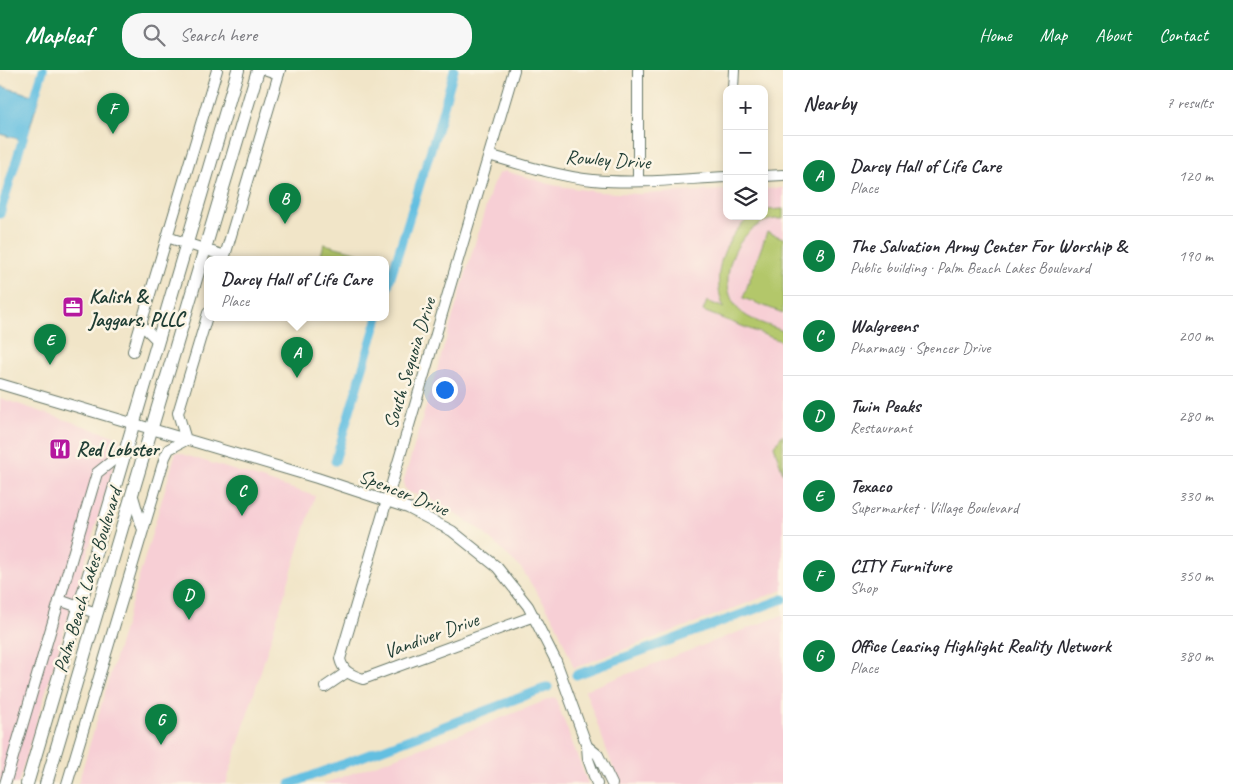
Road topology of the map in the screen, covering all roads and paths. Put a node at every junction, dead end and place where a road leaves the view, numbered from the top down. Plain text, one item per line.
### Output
1 (217, 70) edge
2 (238, 70) edge
3 (258, 70) edge
4 (267, 70) edge
5 (514, 70) edge
6 (638, 70) edge
7 (734, 70) edge
8 (280, 72) edge
9 (734, 85) edge
10 (489, 156) junction
11 (783, 175) edge
12 (768, 176) edge
13 (723, 178) edge
14 (638, 181) junction
15 (167, 237) junction
16 (187, 243) junction
17 (204, 249) junction
18 (220, 256) edge
19 (226, 256) edge
20 (205, 321) edge
21 (140, 327) junction
22 (158, 341) junction
23 (133, 351) dead end
24 (0, 384) edge
25 (133, 424) junction
26 (151, 429) junction
27 (186, 440) junction
28 (126, 450) junction
29 (132, 493) junction
30 (386, 501) junction
31 (143, 528) junction
32 (59, 600) junction
33 (79, 607) junction
34 (96, 614) junction
35 (534, 616) junction
36 (344, 670) junction
37 (325, 687) dead end
38 (588, 746) junction
39 (5, 784) edge
40 (27, 784) edge
41 (46, 784) edge
42 (67, 784) edge
43 (597, 784) edge
44 (612, 784) edge

1 - 15 street
2 - 16 main road, Palm Beach Lakes Boulevard
3 - 17 main road, Palm Beach Lakes Boulevard
4 - 8 street
5 - 10 street, South Sequoia Drive
6 - 14 street
7 - 9 street
8 - 19 street
10 - 14 street, Rowley Drive
10 - 30 street, South Sequoia Drive
11 - 12 street
13 - 14 street, Rowley Drive
15 - 16 street
15 - 21 street
16 - 17 street
16 - 22 main road, Palm Beach Lakes Boulevard
17 - 18 street
17 - 26 main road, Palm Beach Lakes Boulevard
20 - 27 street
21 - 22 street
21 - 23 street
22 - 25 main road, Palm Beach Lakes Boulevard
24 - 25 street, Spencer Drive
25 - 26 street, Spencer Drive
25 - 28 main road, Palm Beach Lakes Boulevard
26 - 27 street, Spencer Drive
26 - 29 main road, Palm Beach Lakes Boulevard
27 - 30 street, Spencer Drive
27 - 31 street
28 - 32 street
28 - 33 main road, Palm Beach Lakes Boulevard
29 - 31 street
29 - 34 main road, Palm Beach Lakes Boulevard
30 - 35 street, Spencer Drive
30 - 36 street, South Sequoia Drive
31 - 42 street
32 - 33 street
32 - 39 street
33 - 34 street
33 - 40 main road, Palm Beach Lakes Boulevard
34 - 41 main road, Palm Beach Lakes Boulevard
35 - 36 street, Vandiver Drive
35 - 38 street, Spencer Drive
36 - 37 street
38 - 43 street, Spencer Drive
38 - 44 street, Spencer Drive

